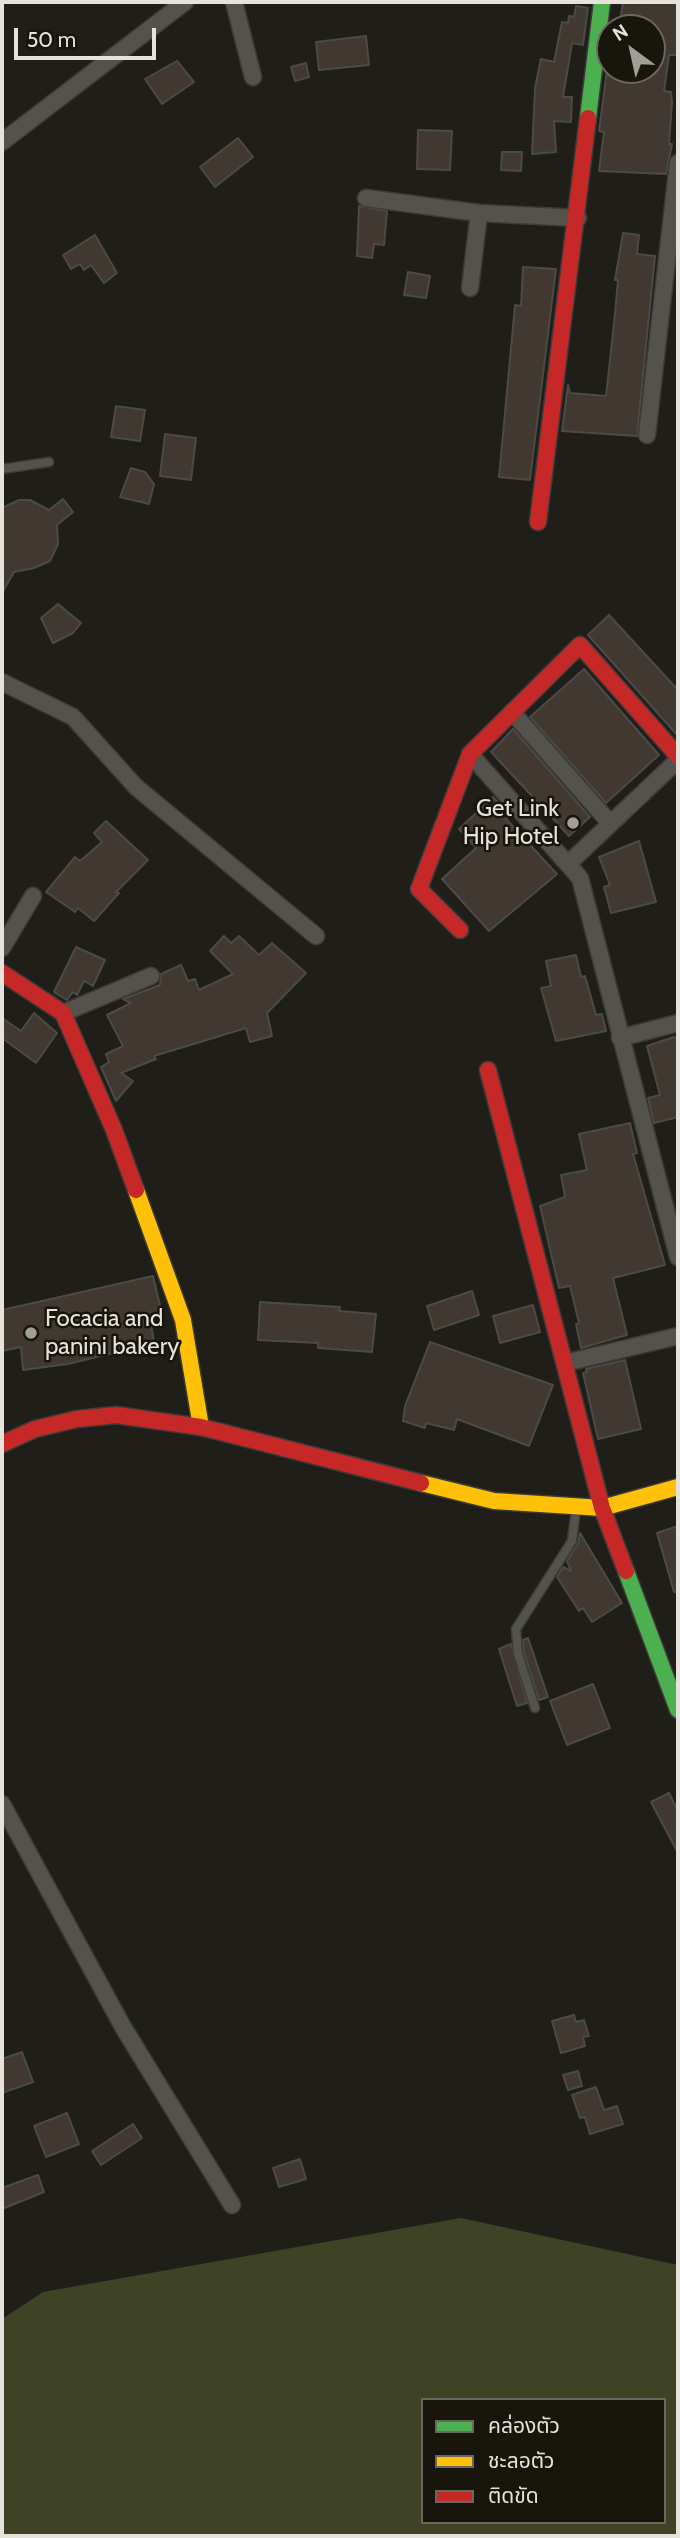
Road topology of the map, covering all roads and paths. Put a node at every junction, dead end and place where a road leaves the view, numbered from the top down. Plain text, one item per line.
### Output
1 (185, 2) edge
2 (234, 2) edge
3 (602, 2) edge
4 (253, 77) dead end
5 (2, 142) edge
6 (678, 163) edge
7 (366, 198) dead end
8 (479, 213) junction
9 (578, 218) junction
10 (470, 288) dead end
11 (647, 435) dead end
12 (49, 462) dead end
13 (2, 469) edge
14 (538, 522) dead end
15 (2, 682) edge
16 (512, 712) junction
17 (470, 754) junction
18 (678, 758) edge
19 (610, 823) junction
20 (569, 863) junction
21 (33, 896) dead end
22 (460, 930) dead end
23 (316, 936) dead end
24 (2, 948) edge
25 (2, 973) edge
26 (151, 976) dead end
27 (63, 1013) junction
28 (678, 1023) edge
29 (620, 1038) junction
30 (488, 1070) dead end
31 (678, 1257) edge
32 (678, 1336) edge
33 (565, 1363) junction
34 (201, 1427) junction
35 (2, 1444) edge
36 (678, 1488) edge
37 (576, 1508) junction
38 (602, 1508) junction
39 (535, 1708) dead end
40 (678, 1710) edge
41 (2, 1804) edge
42 (232, 2205) dead end

1 - 5 street
2 - 4 street
3 - 9 street
6 - 11 street
7 - 8 street
8 - 9 street
8 - 10 street
9 - 14 street
12 - 13 lane
15 - 23 street
16 - 17 street
16 - 18 street
16 - 19 street
17 - 20 street
17 - 22 street
18 - 19 street
19 - 20 street
20 - 29 street
21 - 24 street
25 - 27 street
26 - 27 street
27 - 34 street
28 - 29 street
29 - 31 street
30 - 33 street
32 - 33 street
33 - 38 street
34 - 35 street
34 - 37 street
36 - 38 street
37 - 38 street
37 - 39 lane
38 - 40 street
41 - 42 street

